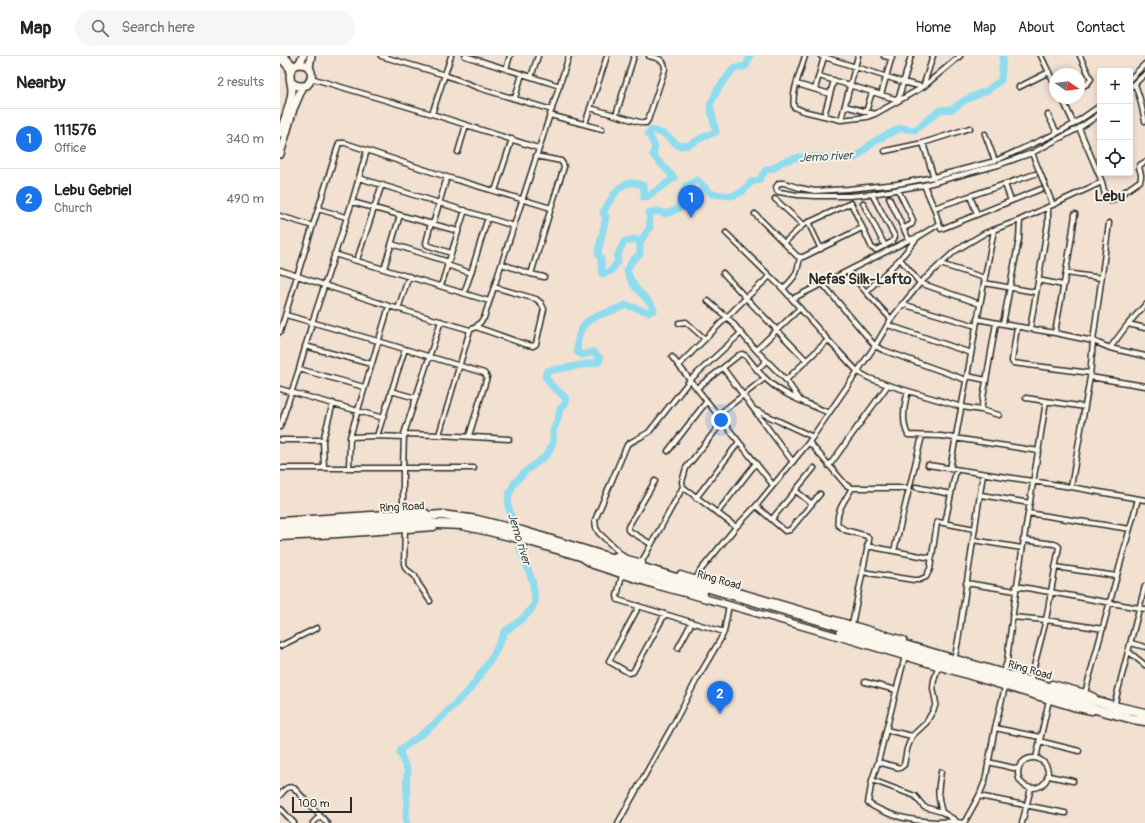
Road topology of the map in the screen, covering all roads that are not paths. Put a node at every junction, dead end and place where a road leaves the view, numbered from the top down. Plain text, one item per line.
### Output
1 (284, 56) edge
2 (303, 56) edge
3 (311, 56) edge
4 (382, 56) edge
5 (451, 56) edge
6 (465, 56) edge
7 (510, 56) edge
8 (538, 56) edge
9 (569, 56) edge
10 (607, 56) edge
11 (634, 56) edge
12 (649, 56) edge
13 (664, 56) edge
14 (805, 56) edge
15 (840, 56) edge
16 (858, 56) edge
17 (884, 56) edge
18 (911, 56) edge
19 (933, 56) edge
20 (960, 56) edge
21 (1040, 56) edge
22 (1080, 56) edge
23 (823, 57) edge
24 (892, 57) edge
25 (280, 58) edge
26 (393, 58) edge
27 (481, 58) edge
28 (663, 61) junction
29 (839, 62) junction
30 (1145, 64) edge
31 (295, 67) junction
32 (855, 67) junction
33 (309, 68) junction
34 (506, 69) junction
35 (1049, 72) joint
36 (522, 74) junction
37 (1145, 74) edge
38 (445, 76) junction
39 (819, 76) junction
40 (1133, 76) edge
41 (531, 77) junction
42 (887, 77) junction
43 (312, 78) junction
44 (834, 80) junction
45 (292, 82) junction
46 (903, 82) junction
47 (797, 84) junction
48 (1135, 84) joint
49 (851, 85) junction
50 (1085, 85) edge
51 (303, 86) junction
52 (560, 86) junction
53 (923, 87) junction
54 (1019, 87) dead end
55 (816, 90) junction
56 (872, 92) junction
57 (830, 94) junction
58 (882, 95) junction
59 (514, 98) junction
60 (899, 100) junction
61 (1065, 104) edge
62 (845, 106) junction
63 (590, 108) junction
64 (1097, 108) edge
65 (552, 110) junction
66 (866, 112) junction
67 (432, 114) junction
68 (876, 114) junction
69 (550, 115) junction
70 (616, 115) junction
71 (1048, 115) dead end
72 (824, 116) junction
73 (1097, 116) edge
74 (841, 120) junction
75 (1145, 121) edge
76 (585, 124) junction
77 (1074, 124) junction
78 (466, 125) junction
79 (970, 128) dead end
80 (1079, 128) junction
81 (602, 129) dead end
82 (280, 133) edge
83 (1057, 133) junction
84 (985, 134) dead end
85 (512, 139) junction
86 (923, 143) junction
87 (538, 148) junction
88 (367, 150) junction
89 (885, 151) dead end
90 (458, 152) dead end
91 (1032, 153) junction
92 (280, 154) edge
93 (536, 156) junction
94 (995, 160) junction
95 (1145, 162) edge
96 (1035, 174) dead end
97 (447, 177) junction
98 (934, 177) junction
99 (359, 178) junction
100 (936, 182) junction
101 (1102, 182) junction
102 (382, 184) junction
103 (1005, 184) junction
104 (924, 185) junction
105 (1041, 189) dead end
106 (898, 190) junction
107 (496, 191) junction
108 (872, 194) junction
109 (970, 196) junction
110 (889, 198) dead end
111 (522, 199) junction
112 (775, 199) dead end
113 (1011, 201) junction
114 (352, 202) junction
115 (440, 202) junction
116 (863, 203) dead end
117 (1053, 205) junction
118 (551, 208) junction
119 (934, 208) junction
120 (1048, 208) junction
121 (318, 209) junction
122 (374, 209) junction
123 (465, 210) junction
124 (755, 214) dead end
125 (977, 214) junction
126 (1075, 214) dead end
127 (400, 215) junction
128 (280, 216) edge
129 (346, 217) junction
130 (488, 217) junction
131 (1020, 220) junction
132 (808, 222) junction
133 (1109, 223) dead end
134 (432, 224) junction
135 (939, 224) junction
136 (803, 225) junction
137 (313, 226) junction
138 (514, 226) junction
139 (862, 228) junction
140 (904, 228) junction
141 (994, 230) junction
142 (458, 231) junction
143 (726, 233) dead end
144 (918, 237) junction
145 (909, 240) junction
146 (784, 243) junction
147 (392, 244) junction
148 (885, 246) junction
149 (821, 248) junction
150 (451, 253) junction
151 (334, 254) junction
152 (800, 257) junction
153 (900, 259) junction
154 (357, 260) junction
155 (448, 264) junction
156 (502, 264) junction
157 (940, 264) junction
158 (384, 269) junction
159 (280, 270) edge
160 (848, 271) junction
161 (471, 273) junction
162 (724, 273) dead end
163 (1066, 273) junction
164 (531, 274) junction
165 (297, 276) junction
166 (409, 276) junction
167 (770, 276) junction
168 (544, 277) dead end
169 (1101, 278) junction
170 (985, 280) junction
171 (1038, 280) junction
172 (822, 283) junction
173 (920, 283) junction
174 (324, 285) junction
175 (1063, 285) junction
176 (441, 286) junction
177 (494, 287) junction
178 (1010, 288) junction
179 (783, 289) junction
180 (866, 292) junction
181 (1035, 292) junction
182 (464, 294) junction
183 (746, 298) junction
184 (792, 299) junction
185 (489, 301) junction
186 (708, 301) dead end
187 (902, 304) junction
188 (980, 304) junction
189 (1145, 305) edge
190 (389, 306) junction
191 (800, 308) junction
192 (398, 309) junction
193 (286, 315) junction
194 (726, 318) junction
195 (891, 319) junction
196 (977, 319) junction
197 (441, 321) junction
198 (312, 322) junction
199 (680, 323) dead end
200 (996, 323) junction
201 (1003, 324) junction
202 (1128, 324) junction
203 (888, 325) junction
204 (976, 326) junction
205 (476, 327) junction
206 (1018, 327) junction
207 (1030, 328) junction
208 (1145, 328) edge
209 (470, 330) junction
210 (777, 330) junction
211 (280, 332) edge
212 (1055, 332) junction
213 (741, 333) junction
214 (705, 339) junction
215 (828, 340) junction
216 (378, 341) junction
217 (1093, 341) junction
218 (305, 346) junction
219 (875, 346) junction
220 (1110, 348) junction
221 (405, 349) junction
222 (756, 350) junction
223 (971, 353) junction
224 (430, 356) junction
225 (1145, 356) edge
226 (672, 357) dead end
227 (806, 360) junction
228 (766, 361) junction
229 (371, 364) junction
230 (460, 365) junction
231 (679, 365) junction
232 (723, 368) junction
233 (299, 369) junction
234 (757, 370) junction
235 (858, 372) junction
236 (1090, 375) junction
237 (765, 378) junction
238 (967, 378) junction
239 (690, 380) junction
240 (786, 380) junction
241 (986, 380) junction
242 (888, 385) junction
243 (1145, 386) edge
244 (364, 387) junction
245 (280, 388) edge
246 (697, 388) junction
247 (391, 391) junction
248 (908, 391) junction
249 (291, 392) junction
250 (743, 395) junction
251 (416, 398) junction
252 (1026, 398) dead end
253 (800, 400) junction
254 (707, 401) junction
255 (1046, 402) junction
256 (333, 403) junction
257 (962, 407) junction
258 (1085, 407) junction
259 (754, 409) junction
260 (358, 410) junction
261 (981, 410) junction
262 (829, 413) junction
263 (718, 415) junction
264 (999, 415) dead end
265 (383, 418) junction
266 (723, 421) junction
267 (280, 427) edge
268 (439, 435) junction
269 (350, 436) junction
270 (377, 436) junction
271 (404, 436) junction
272 (470, 436) junction
273 (922, 436) junction
274 (813, 437) junction
275 (956, 438) junction
276 (509, 439) dead end
277 (280, 440) edge
278 (324, 440) junction
279 (739, 442) junction
280 (809, 442) junction
281 (668, 451) dead end
282 (1039, 451) junction
283 (793, 462) junction
284 (756, 463) junction
285 (829, 466) junction
286 (928, 466) dead end
287 (280, 468) edge
288 (324, 468) junction
289 (349, 468) junction
290 (403, 468) junction
291 (474, 468) dead end
292 (814, 468) dead end
293 (950, 469) junction
294 (956, 470) junction
295 (983, 474) junction
296 (655, 481) dead end
297 (1034, 482) junction
298 (773, 485) junction
299 (683, 487) junction
300 (916, 487) dead end
301 (1071, 487) junction
302 (852, 488) junction
303 (909, 488) junction
304 (796, 491) junction
305 (820, 494) dead end
306 (951, 494) junction
307 (980, 495) junction
308 (696, 498) junction
309 (1138, 499) junction
310 (1145, 500) edge
311 (1030, 503) junction
312 (812, 504) junction
313 (756, 506) junction
314 (403, 513) junction
315 (717, 513) junction
316 (1028, 513) junction
317 (442, 515) junction
318 (772, 519) junction
319 (280, 521) edge
320 (945, 523) junction
321 (444, 524) junction
322 (280, 525) edge
323 (736, 527) junction
324 (405, 529) junction
325 (975, 529) junction
326 (1130, 529) junction
327 (280, 531) edge
328 (280, 537) edge
329 (973, 540) junction
330 (1023, 540) junction
331 (651, 544) junction
332 (867, 546) junction
333 (1022, 548) junction
334 (894, 551) junction
335 (583, 554) junction
336 (626, 558) junction
337 (931, 558) junction
338 (641, 563) junction
339 (1055, 567) junction
340 (862, 572) junction
341 (622, 575) junction
342 (1117, 576) junction
343 (966, 583) junction
344 (1145, 586) edge
345 (694, 587) junction
346 (1016, 588) junction
347 (1051, 592) junction
348 (430, 602) dead end
349 (1110, 603) junction
350 (729, 605) junction
351 (639, 606) junction
352 (1139, 608) junction
353 (1145, 609) edge
354 (665, 614) junction
355 (1012, 617) junction
356 (1046, 620) junction
357 (692, 622) junction
358 (852, 625) junction
359 (317, 628) dead end
360 (1103, 629) junction
361 (724, 632) junction
362 (1131, 643) junction
363 (280, 646) edge
364 (1145, 647) edge
365 (678, 648) dead end
366 (1129, 652) junction
367 (905, 656) junction
368 (955, 656) junction
369 (1145, 665) edge
370 (938, 667) junction
371 (1004, 670) junction
372 (1031, 678) junction
373 (865, 682) dead end
374 (1005, 687) junction
375 (896, 690) junction
376 (1085, 693) junction
377 (1049, 700) junction
378 (1109, 707) junction
379 (1145, 713) edge
380 (1145, 721) edge
381 (995, 728) junction
382 (886, 730) junction
383 (912, 736) junction
384 (1040, 739) junction
385 (1078, 751) dead end
386 (1036, 758) junction
387 (878, 762) junction
388 (988, 762) junction
389 (1018, 769) junction
390 (941, 772) dead end
391 (1049, 776) junction
392 (872, 780) junction
393 (1073, 781) dead end
394 (1031, 788) junction
395 (280, 795) edge
396 (979, 796) junction
397 (1026, 806) junction
398 (280, 808) edge
399 (942, 812) junction
400 (1065, 813) dead end
401 (320, 816) junction
402 (956, 821) junction
403 (294, 823) edge
404 (313, 823) edge
405 (327, 823) edge
406 (618, 823) edge
407 (964, 823) edge
408 (1022, 823) edge

1 - 31 street
2 - 31 main road
3 - 33 main road
4 - 26 street
5 - 38 street
6 - 27 street
7 - 34 street
8 - 41 street
9 - 52 street
10 - 63 street
11 - 70 street
12 - 28 street
13 - 28 street
14 - 47 street
15 - 29 street
16 - 32 street
17 - 24 street
18 - 46 street
19 - 53 street
20 - 53 street
21 - 35 street
22 - 50 street
23 - 29 street
23 - 39 street
24 - 42 street
25 - 31 street
26 - 38 street
27 - 34 street
28 - 70 street
29 - 32 street
30 - 40 street
31 - 33 main road
31 - 45 main road
32 - 42 street
32 - 49 street
33 - 43 main road
34 - 36 street
35 - 54 street
36 - 41 street
36 - 59 street
37 - 48 street
38 - 59 street
38 - 67 street
39 - 44 street
39 - 55 street
41 - 52 street
42 - 46 street
42 - 58 street
43 - 51 main road
43 - 67 street
44 - 49 street
44 - 57 street
45 - 51 main road
45 - 82 main road
46 - 53 street
46 - 60 street
47 - 55 street
47 - 72 street
48 - 75 street
49 - 56 street
49 - 62 street
51 - 92 main road
52 - 65 street
53 - 60 street
55 - 57 street
56 - 58 street
56 - 66 street
57 - 72 street
58 - 60 street
59 - 65 street
60 - 68 street
61 - 77 street
62 - 66 street
62 - 74 street
63 - 70 street
63 - 76 street
64 - 77 street
65 - 69 street
66 - 68 street
67 - 78 street
68 - 74 street
69 - 76 street
69 - 87 street
71 - 83 street
72 - 74 street
73 - 80 street
76 - 81 street
77 - 83 street
78 - 85 street
78 - 90 street
79 - 86 street
80 - 91 street
80 - 101 street
83 - 94 street
84 - 94 street
85 - 87 street
85 - 107 street
86 - 89 street
86 - 98 street
87 - 93 street
88 - 97 street
88 - 99 street
88 - 121 street
91 - 100 street
91 - 117 street
93 - 111 street
93 - 118 street
94 - 98 street
95 - 101 street
96 - 103 street
97 - 107 street
97 - 115 street
98 - 100 street
98 - 108 street
99 - 102 street
99 - 114 street
100 - 104 street
101 - 117 street
102 - 115 street
102 - 122 street
103 - 109 street
103 - 113 street
104 - 106 street
104 - 119 street
105 - 113 street
106 - 108 street
106 - 140 street
107 - 111 street
108 - 148 street
109 - 119 street
109 - 125 street
110 - 140 street
111 - 118 street
111 - 138 street
112 - 136 street
113 - 125 street
114 - 122 street
114 - 129 street
115 - 123 street
115 - 134 street
116 - 148 street
117 - 120 street
118 - 164 street
119 - 135 street
120 - 131 street
120 - 171 street
121 - 129 street
121 - 137 street
122 - 127 street
122 - 154 street
123 - 130 street
123 - 142 street
124 - 146 street
125 - 135 street
126 - 163 street
127 - 134 street
127 - 147 street
128 - 137 street
129 - 151 street
130 - 138 street
130 - 161 street
131 - 141 street
131 - 178 street
132 - 136 street
132 - 139 street
132 - 149 street
133 - 169 street
134 - 142 street
134 - 150 street
135 - 144 street
136 - 146 street
137 - 165 street
138 - 156 street
139 - 148 street
139 - 149 street
140 - 145 street
141 - 157 street
141 - 170 street
142 - 150 street
143 - 167 street
144 - 145 street
144 - 153 street
145 - 160 street
146 - 152 street
147 - 155 street
147 - 158 street
149 - 152 street
150 - 155 street
151 - 154 street
151 - 174 street
152 - 179 street
153 - 173 street
153 - 180 street
154 - 158 street
155 - 161 street
155 - 176 street
156 - 164 street
156 - 177 street
157 - 170 street
157 - 173 street
158 - 166 street
159 - 165 street
160 - 172 street
160 - 180 street
161 - 182 street
162 - 183 street
163 - 169 street
163 - 175 street
164 - 168 street
165 - 174 street
165 - 193 street
166 - 176 street
166 - 192 street
167 - 179 street
167 - 183 street
169 - 217 street
170 - 178 street
170 - 188 street
171 - 175 street
171 - 181 street
172 - 184 street
172 - 219 street
173 - 187 street
173 - 188 street
174 - 190 street
174 - 198 street
175 - 212 street
176 - 182 street
177 - 185 street
177 - 205 street
178 - 181 street
178 - 201 street
179 - 184 street
180 - 195 street
181 - 207 street
182 - 185 street
183 - 194 street
183 - 210 street
184 - 191 street
185 - 205 street
186 - 194 street
187 - 195 street
187 - 204 street
188 - 196 street
189 - 202 street
190 - 192 street
190 - 216 street
191 - 210 street
191 - 215 street
192 - 197 street
193 - 198 street
193 - 211 street
194 - 213 street
194 - 214 street
195 - 203 street
196 - 200 street
196 - 204 street
197 - 209 street
197 - 224 street
198 - 216 street
198 - 218 street
199 - 214 street
200 - 201 street
200 - 241 street
201 - 206 street
202 - 208 street
202 - 220 street
203 - 219 street
203 - 223 street
204 - 223 street
205 - 209 street
206 - 207 street
206 - 236 street
207 - 212 street
209 - 230 street
210 - 222 street
210 - 227 street
212 - 217 street
213 - 222 street
213 - 239 street
214 - 231 street
215 - 227 street
215 - 235 street
216 - 221 street
216 - 229 street
217 - 220 street
217 - 236 street
218 - 229 street
218 - 233 street
219 - 235 street
219 - 238 street
220 - 225 street
221 - 224 street
221 - 247 street
222 - 228 street
223 - 238 street
224 - 230 street
224 - 251 street
226 - 231 street
227 - 240 street
228 - 234 street
228 - 240 street
229 - 244 street
230 - 268 street
230 - 272 street
231 - 239 street
232 - 234 street
232 - 246 street
232 - 250 street
233 - 244 street
233 - 249 street
234 - 237 street
235 - 242 street
235 - 262 street
236 - 243 street
236 - 258 street
237 - 250 street
237 - 253 street
238 - 241 street
238 - 257 street
239 - 246 street
239 - 336 street
240 - 253 street
241 - 261 street
242 - 248 street
242 - 285 street
244 - 260 street
245 - 249 street
246 - 254 street
247 - 251 street
247 - 265 street
248 - 257 street
248 - 273 street
249 - 256 street
249 - 267 street
250 - 259 street
250 - 263 street
251 - 271 street
252 - 255 street
253 - 262 street
254 - 263 street
254 - 281 street
255 - 258 street
255 - 282 street
256 - 260 street
256 - 278 street
257 - 261 street
257 - 275 street
258 - 301 street
259 - 274 street
259 - 283 street
260 - 265 street
260 - 269 street
261 - 264 street
262 - 274 street
263 - 266 street
265 - 270 street
266 - 279 street
266 - 299 street
268 - 271 street
268 - 272 street
269 - 270 street
269 - 289 street
270 - 271 street
271 - 290 street
272 - 276 street
273 - 275 street
273 - 303 street
274 - 280 street
275 - 282 street
275 - 293 street
277 - 278 street
278 - 288 street
279 - 284 street
279 - 308 street
280 - 283 street
280 - 285 street
282 - 297 street
283 - 298 street
284 - 298 street
284 - 315 street
285 - 302 street
286 - 293 street
287 - 288 street
288 - 289 street
289 - 290 street
290 - 291 street
290 - 314 street
292 - 304 street
293 - 294 street
294 - 295 street
294 - 306 street
295 - 297 street
295 - 307 street
296 - 331 street
297 - 301 street
297 - 311 street
298 - 313 street
299 - 308 street
299 - 331 street
300 - 306 street
301 - 309 street
302 - 303 street
302 - 332 street
303 - 334 street
304 - 312 street
304 - 318 street
305 - 312 street
306 - 320 street
307 - 311 street
307 - 325 street
308 - 315 street
309 - 310 street
309 - 326 street
311 - 316 street
312 - 318 street
313 - 318 street
313 - 323 street
314 - 317 street
314 - 319 street
315 - 323 street
316 - 326 street
316 - 330 street
317 - 322 highway, Ring Road
317 - 335 highway, Ring Road
320 - 325 street
320 - 337 street
321 - 324 street
321 - 327 highway, Ring Road
321 - 335 highway, Ring Road
323 - 345 street
324 - 328 street
324 - 348 street
325 - 329 street
326 - 342 street
329 - 333 street
329 - 343 street
330 - 333 street
330 - 339 street
331 - 338 street
332 - 334 street
332 - 340 street
333 - 346 street
334 - 337 street
335 - 336 street
335 - 341 street
335 - 345 highway, Ring Road
336 - 338 street
337 - 340 street
338 - 345 street
339 - 342 street
339 - 347 street
340 - 358 street
341 - 345 street
341 - 351 street
342 - 349 street
343 - 346 street
343 - 368 street
344 - 352 street
345 - 350 street
345 - 358 street
345 - 378 highway, Ring Road
346 - 347 street
346 - 355 street
347 - 349 street
347 - 356 street
349 - 352 street
349 - 360 street
350 - 361 street
350 - 367 street
351 - 354 street
351 - 354 street
352 - 353 street
352 - 362 street
354 - 357 street
355 - 356 street
355 - 371 street
356 - 360 street
356 - 372 street
357 - 361 street
357 - 365 street
358 - 368 street
359 - 363 street
360 - 376 street
361 - 406 street
362 - 364 street
362 - 366 street
366 - 369 street
366 - 378 street
367 - 370 street
367 - 375 street
368 - 371 street
370 - 374 street
370 - 383 street
371 - 372 street
372 - 376 street
373 - 375 street
374 - 377 street
374 - 381 street
375 - 382 street
376 - 378 street
377 - 378 street
377 - 384 street
378 - 379 highway, Ring Road
378 - 380 highway, Ring Road
381 - 384 street
381 - 388 street
382 - 383 street
382 - 387 street
383 - 387 street
384 - 385 street
384 - 386 street
386 - 389 street
386 - 391 street
387 - 392 street
388 - 389 street
388 - 396 street
389 - 394 street
390 - 399 street
391 - 393 street
391 - 394 street
392 - 399 street
392 - 402 street
394 - 397 street
395 - 401 street
396 - 397 street
396 - 407 street
397 - 400 street
397 - 408 street
398 - 403 street
399 - 402 street
401 - 404 street
401 - 405 street
402 - 407 street

